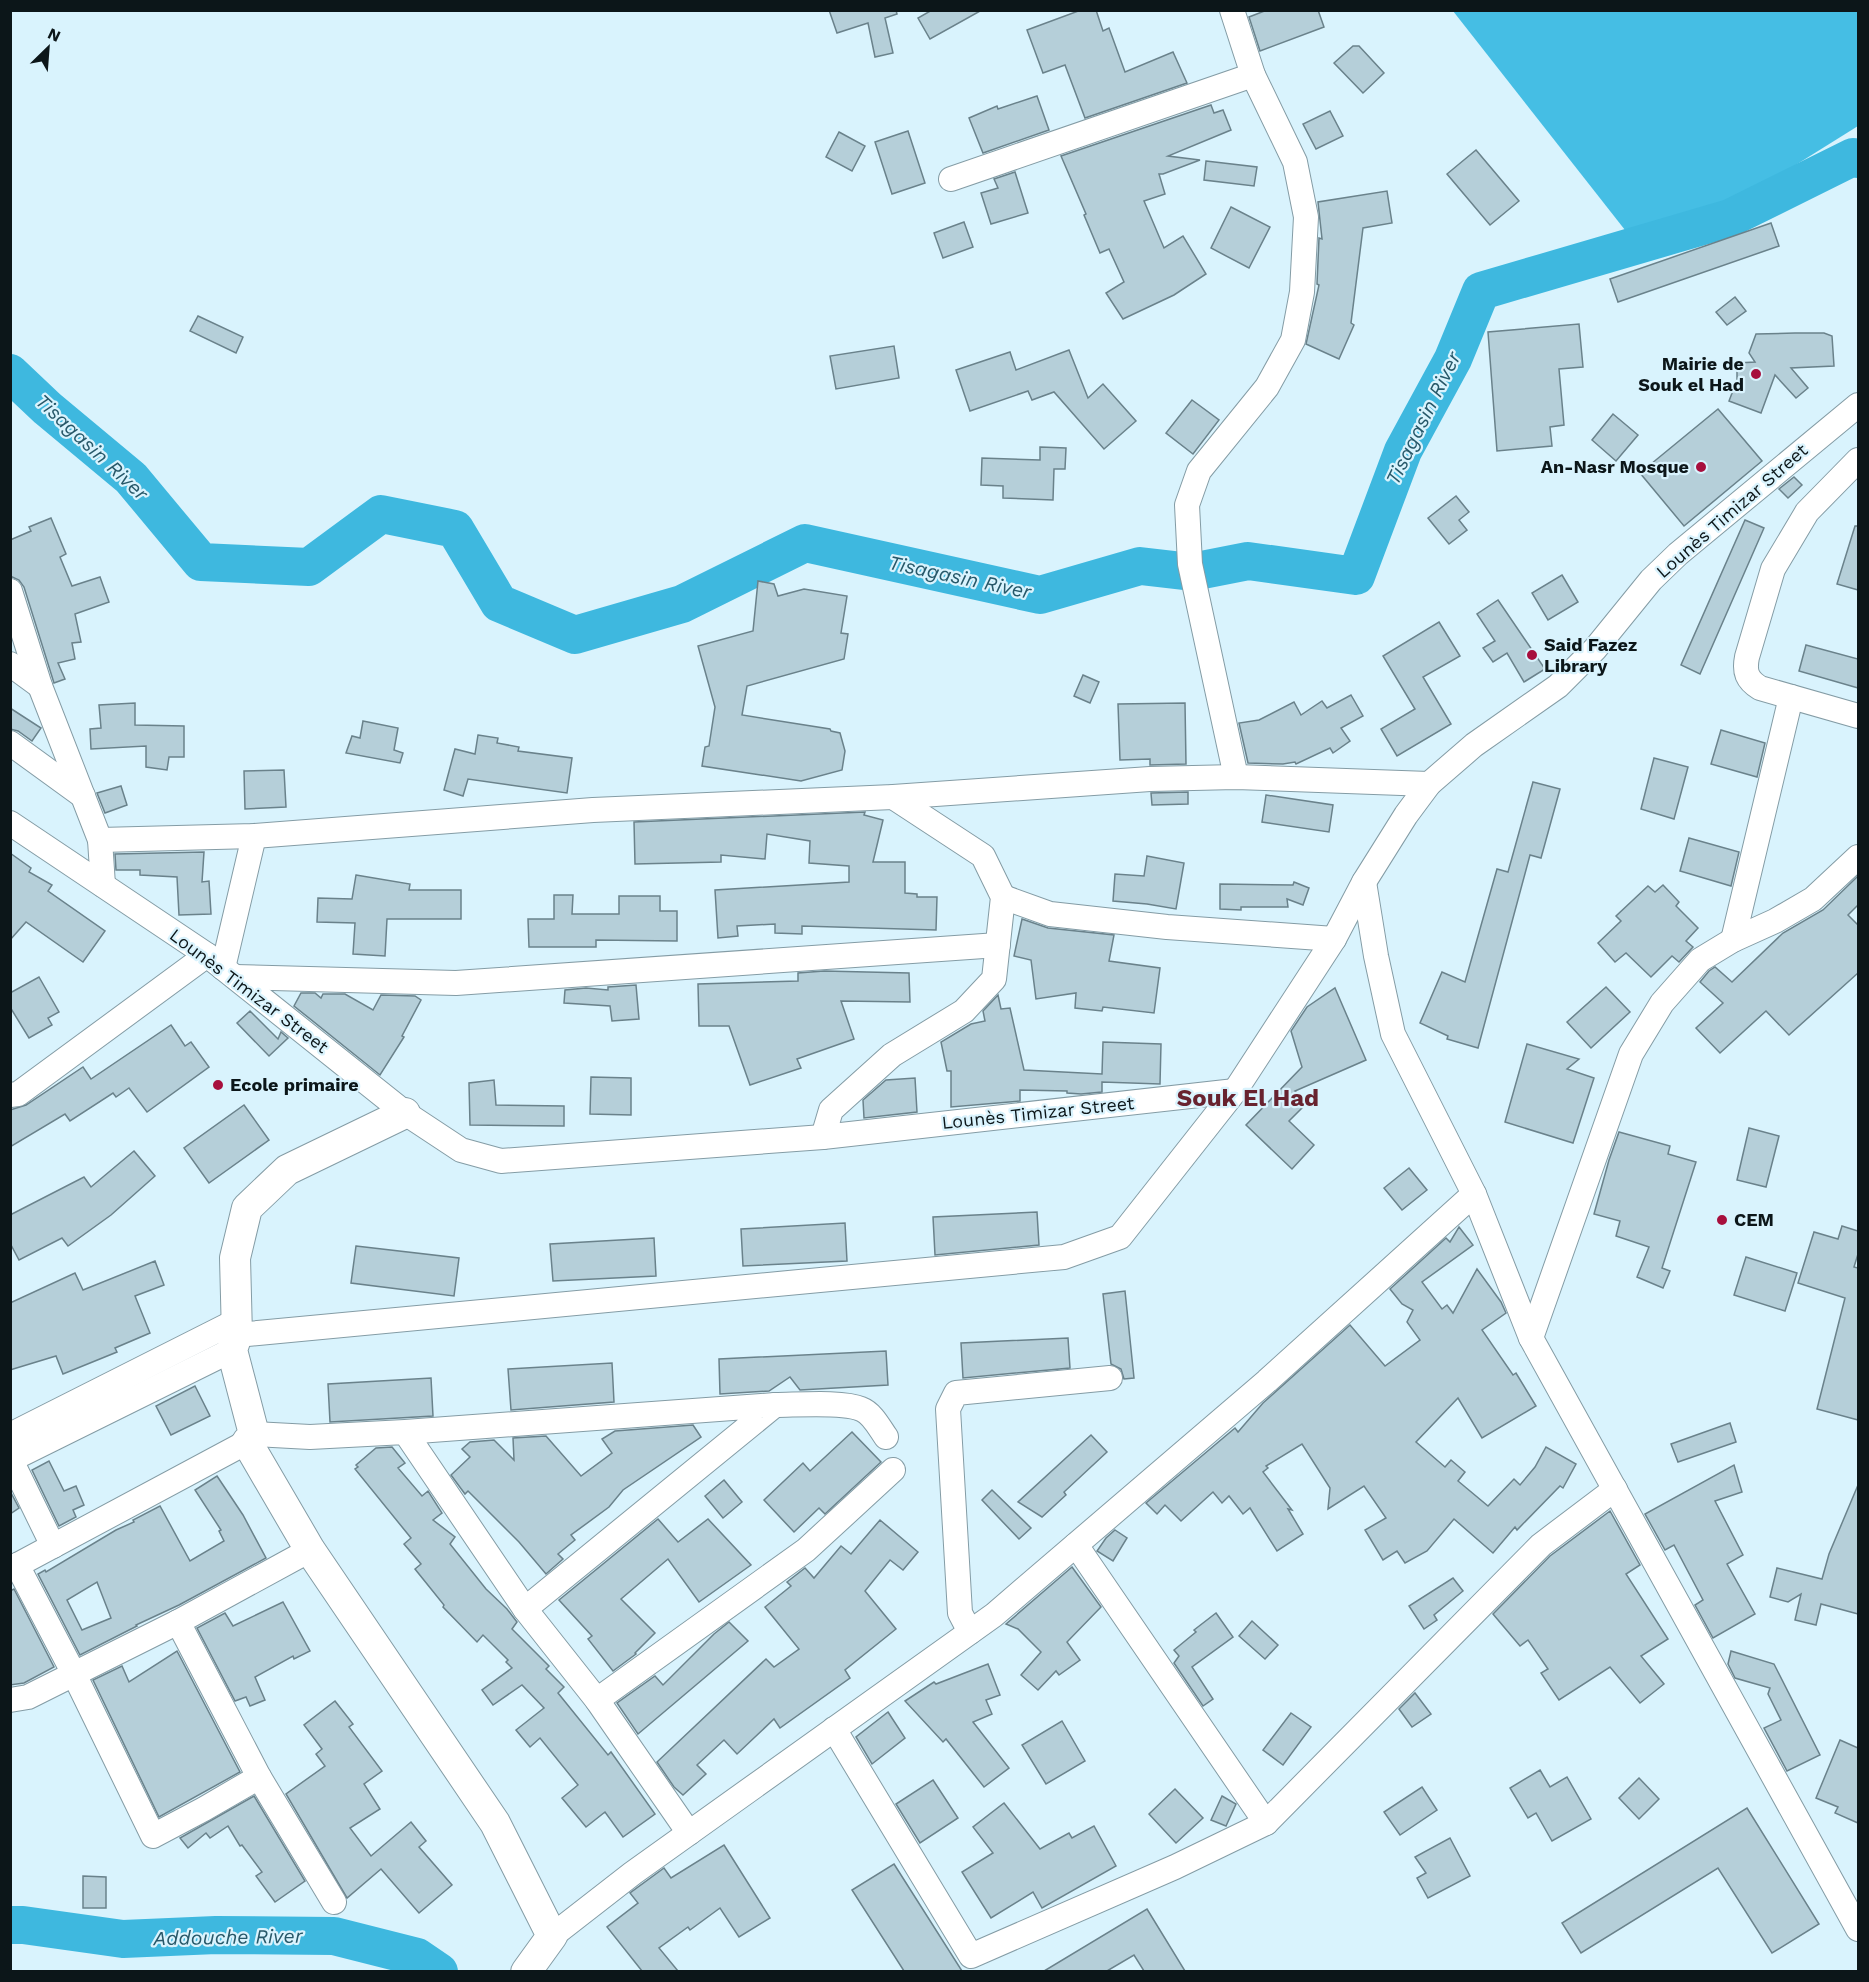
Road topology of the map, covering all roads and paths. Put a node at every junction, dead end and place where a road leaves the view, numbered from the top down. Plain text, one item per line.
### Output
1 (1232, 10) edge
2 (1253, 75) junction
3 (951, 179) dead end
4 (1858, 405) edge
5 (1858, 460) edge
6 (10, 591) edge
7 (10, 664) edge
8 (40, 686) junction
9 (1791, 697) junction
10 (1858, 716) edge
11 (10, 742) edge
12 (1236, 777) junction
13 (1429, 784) junction
14 (83, 796) junction
15 (893, 797) junction
16 (10, 823) edge
17 (254, 836) junction
18 (100, 840) junction
19 (1858, 856) edge
20 (1364, 882) junction
21 (103, 885) junction
22 (1003, 897) junction
23 (1334, 939) junction
24 (1733, 940) junction
25 (998, 945) junction
26 (222, 967) junction
27 (13, 1090) edge
28 (1235, 1091) junction
29 (405, 1113) junction
30 (823, 1137) junction
31 (1474, 1194) junction
32 (235, 1335) junction
33 (1531, 1338) junction
34 (1110, 1378) dead end
35 (775, 1405) junction
36 (405, 1432) junction
37 (10, 1435) edge
38 (886, 1437) dead end
39 (250, 1438) junction
40 (11, 1460) edge
41 (893, 1470) dead end
42 (1615, 1489) junction
43 (1076, 1545) junction
44 (53, 1546) junction
45 (310, 1550) junction
46 (14, 1567) edge
47 (525, 1609) junction
48 (178, 1622) junction
49 (970, 1632) junction
50 (74, 1674) junction
51 (10, 1700) edge
52 (597, 1700) junction
53 (834, 1729) junction
54 (259, 1777) junction
55 (1266, 1823) junction
56 (689, 1833) junction
57 (334, 1902) dead end
58 (1858, 1929) edge
59 (552, 1936) junction
60 (976, 1964) edge
61 (526, 1971) edge

1 - 2 street
2 - 3 street
2 - 12 street
4 - 13 street, Lounès Timizar Street
5 - 9 street
6 - 8 street
7 - 8 street
8 - 14 street
9 - 10 street
9 - 24 street
11 - 14 street
12 - 13 street
12 - 15 street
13 - 20 street, Lounès Timizar Street
14 - 18 street
15 - 17 street
15 - 22 street
16 - 21 street, Lounès Timizar Street
17 - 18 street
17 - 26 street
18 - 21 street
19 - 24 street
20 - 23 street, Lounès Timizar Street
20 - 31 street
21 - 26 street, Lounès Timizar Street
22 - 23 street
22 - 25 street
23 - 28 street, Lounès Timizar Street
24 - 33 street
25 - 26 street
25 - 30 street
26 - 27 street
26 - 29 street, Lounès Timizar Street
28 - 30 street, Lounès Timizar Street
28 - 32 street
29 - 30 street, Lounès Timizar Street
29 - 32 street
31 - 33 street
31 - 43 street
32 - 37 street
32 - 39 street
32 - 40 street
33 - 42 street
34 - 49 street
35 - 36 street
35 - 38 street
35 - 47 street
36 - 39 street
36 - 47 street
39 - 44 street
39 - 45 street
40 - 44 street
41 - 52 street
42 - 55 street
42 - 58 street
43 - 49 street
43 - 55 street
44 - 46 street
45 - 48 street
45 - 59 street
46 - 50 street
47 - 52 street
48 - 50 street
48 - 54 street
49 - 53 street
50 - 51 street
50 - 54 street
52 - 56 street
53 - 56 street
53 - 60 street
54 - 57 street
55 - 60 street
56 - 59 street
59 - 61 street

